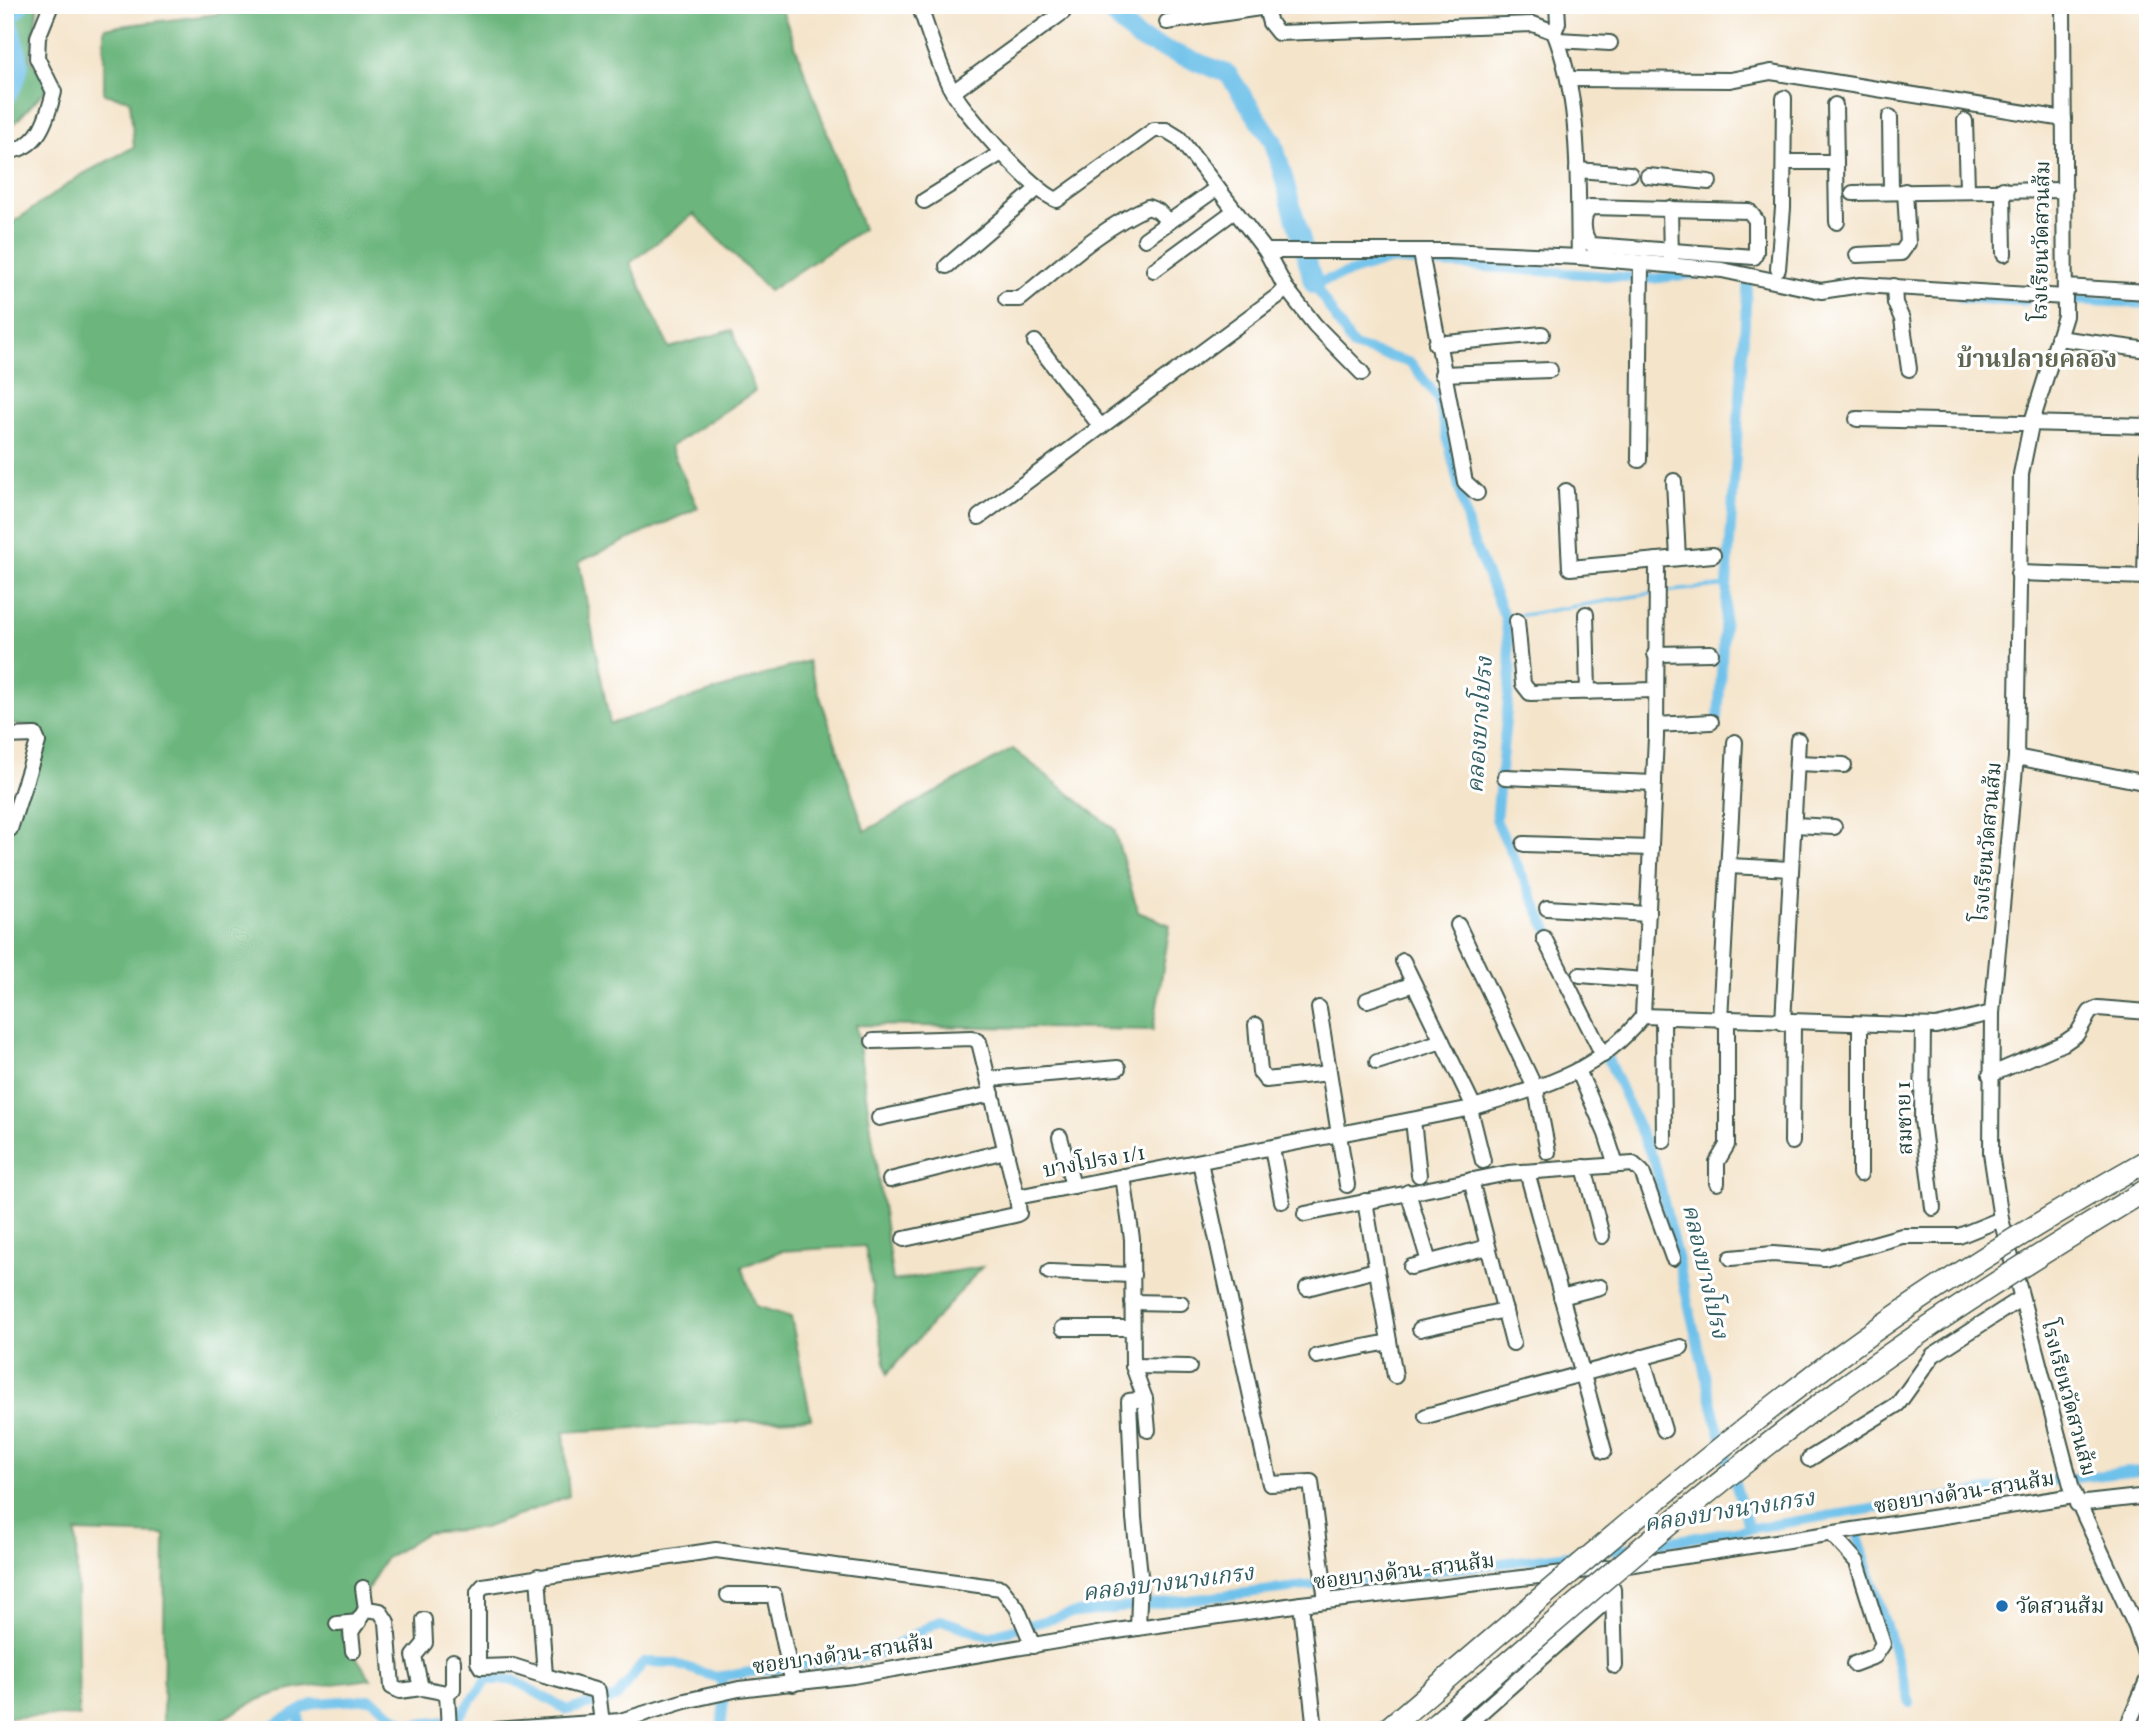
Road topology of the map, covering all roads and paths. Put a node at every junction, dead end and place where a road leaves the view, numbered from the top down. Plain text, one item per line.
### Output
1 (51, 5) edge
2 (919, 5) edge
3 (1558, 5) edge
4 (2063, 5) edge
5 (1266, 6) edge
6 (1063, 12) dead end
7 (1167, 22) dead end
8 (1556, 36) junction
9 (1609, 43) dead end
10 (1570, 79) junction
11 (953, 92) junction
12 (1784, 98) dead end
13 (1835, 105) dead end
14 (1891, 117) dead end
15 (2064, 119) junction
16 (1965, 121) dead end
17 (5, 151) edge
18 (1003, 152) junction
19 (1784, 162) junction
20 (1836, 162) junction
21 (1577, 170) junction
22 (1630, 174) dead end
23 (1648, 176) dead end
24 (1709, 182) dead end
25 (1037, 188) junction
26 (1217, 188) junction
27 (1967, 189) junction
28 (2003, 189) junction
29 (2065, 190) junction
30 (1898, 191) junction
31 (1853, 193) dead end
32 (924, 201) dead end
33 (1670, 208) junction
34 (1233, 212) junction
35 (1169, 222) junction
36 (1837, 222) dead end
37 (1145, 239) dead end
38 (1273, 250) junction
39 (1671, 250) junction
40 (2004, 254) dead end
41 (1857, 256) dead end
42 (1579, 257) junction
43 (1421, 261) junction
44 (1672, 265) junction
45 (947, 266) dead end
46 (1154, 270) dead end
47 (1640, 274) junction
48 (1778, 276) junction
49 (1894, 286) junction
50 (1285, 287) junction
51 (2065, 292) junction
52 (2148, 292) edge
53 (1006, 299) dead end
54 (1542, 334) dead end
55 (2058, 338) junction
56 (1035, 342) dead end
57 (1436, 344) junction
58 (2148, 350) edge
59 (1909, 369) dead end
60 (1550, 370) dead end
61 (1362, 373) dead end
62 (1442, 374) junction
63 (1857, 419) dead end
64 (2031, 425) junction
65 (2148, 426) edge
66 (1101, 427) junction
67 (2148, 455) edge
68 (1639, 460) dead end
69 (1674, 481) dead end
70 (1566, 491) dead end
71 (1477, 493) dead end
72 (979, 517) dead end
73 (1713, 555) dead end
74 (1678, 558) junction
75 (1657, 560) junction
76 (2018, 573) junction
77 (2146, 577) edge
78 (1586, 614) dead end
79 (1517, 621) dead end
80 (1711, 653) dead end
81 (1655, 654) junction
82 (1656, 690) junction
83 (1588, 692) junction
84 (1711, 722) dead end
85 (1656, 725) junction
86 (5, 736) edge
87 (1798, 740) dead end
88 (1735, 742) dead end
89 (2016, 757) junction
90 (1797, 763) junction
91 (1844, 765) dead end
92 (1506, 777) dead end
93 (1654, 783) junction
94 (2148, 783) edge
95 (1794, 825) junction
96 (1834, 827) dead end
97 (10, 829) dead end
98 (1524, 844) dead end
99 (1651, 848) junction
100 (1728, 866) junction
101 (1791, 869) junction
102 (1547, 908) dead end
103 (1647, 914) junction
104 (1458, 925) dead end
105 (1544, 938) dead end
106 (1403, 961) dead end
107 (1580, 975) dead end
108 (1644, 980) junction
109 (1414, 984) junction
110 (1367, 1000) dead end
111 (1319, 1008) dead end
112 (2148, 1012) edge
113 (1992, 1013) junction
114 (1643, 1016) junction
115 (1663, 1017) junction
116 (1723, 1020) junction
117 (1788, 1023) junction
118 (1256, 1025) dead end
119 (1860, 1026) junction
120 (1923, 1026) junction
121 (873, 1041) dead end
122 (1441, 1041) junction
123 (1605, 1054) junction
124 (1377, 1062) dead end
125 (1118, 1068) dead end
126 (1578, 1070) junction
127 (1329, 1073) junction
128 (1990, 1075) junction
129 (990, 1086) junction
130 (1536, 1090) junction
131 (1472, 1108) junction
132 (879, 1118) dead end
133 (1413, 1120) junction
134 (1338, 1135) junction
135 (1060, 1137) dead end
136 (1664, 1142) dead end
137 (1792, 1142) dead end
138 (1272, 1148) junction
139 (1005, 1151) junction
140 (1548, 1152) dead end
141 (2148, 1160) edge
142 (1483, 1161) dead end
143 (1200, 1162) junction
144 (1616, 1165) junction
145 (1584, 1167) junction
146 (1527, 1172) junction
147 (1860, 1174) dead end
148 (1419, 1175) dead end
149 (1123, 1177) junction
150 (890, 1180) dead end
151 (1471, 1180) junction
152 (1717, 1182) dead end
153 (1347, 1185) dead end
154 (1073, 1186) junction
155 (2148, 1189) edge
156 (1408, 1192) junction
157 (1023, 1195) junction
158 (1282, 1200) dead end
159 (1365, 1201) junction
160 (1933, 1208) dead end
161 (1305, 1214) dead end
162 (2001, 1219) junction
163 (1602, 1236) dead end
164 (904, 1239) dead end
165 (1488, 1247) junction
166 (1673, 1258) dead end
167 (1731, 1258) dead end
168 (1429, 1262) junction
169 (1411, 1267) dead end
170 (1377, 1270) junction
171 (1049, 1272) dead end
172 (1133, 1275) junction
173 (1600, 1287) dead end
174 (1307, 1288) dead end
175 (1561, 1297) junction
176 (2020, 1299) junction
177 (1132, 1302) junction
178 (1181, 1303) dead end
179 (1505, 1310) junction
180 (1063, 1328) dead end
181 (1131, 1328) junction
182 (1420, 1329) dead end
183 (1389, 1342) junction
184 (1513, 1343) dead end
185 (1681, 1347) dead end
186 (1317, 1356) dead end
187 (1642, 1357) junction
188 (1133, 1366) junction
189 (1189, 1367) dead end
190 (1581, 1373) junction
191 (1395, 1376) dead end
192 (1144, 1399) junction
193 (1426, 1416) dead end
194 (1148, 1430) dead end
195 (1664, 1430) dead end
196 (1604, 1451) dead end
197 (1809, 1459) dead end
198 (2148, 1496) edge
199 (2074, 1497) junction
200 (1832, 1534) junction
201 (1614, 1567) junction
202 (538, 1576) junction
203 (363, 1588) dead end
204 (1325, 1589) junction
205 (728, 1595) dead end
206 (1613, 1595) junction
207 (1301, 1604) junction
208 (362, 1616) junction
209 (424, 1620) dead end
210 (1138, 1622) junction
211 (337, 1624) dead end
212 (2142, 1625) edge
213 (1033, 1643) junction
214 (353, 1651) dead end
215 (453, 1661) dead end
216 (2148, 1663) edge
217 (1854, 1664) dead end
218 (1615, 1666) dead end
219 (545, 1676) junction
220 (2148, 1678) edge
221 (792, 1679) junction
222 (421, 1688) junction
223 (446, 1700) junction
224 (601, 1720) junction
225 (449, 1729) edge
226 (495, 1730) edge
227 (1315, 1730) edge
228 (1386, 1730) edge
229 (1429, 1730) edge
230 (1461, 1730) edge
231 (2126, 1730) edge

1 - 17 street
2 - 11 street
3 - 8 street
4 - 15 street, โรงเรียนวัดสวนส้ม
5 - 7 street
5 - 8 street
6 - 11 street
8 - 9 street
8 - 10 street
10 - 15 street
10 - 21 street
11 - 18 street
12 - 19 street
13 - 20 street
14 - 30 street
15 - 29 street, โรงเรียนวัดสวนส้ม
16 - 27 street
18 - 25 street
18 - 32 street
19 - 20 street
19 - 48 street
20 - 36 street
21 - 22 street
21 - 42 street
23 - 24 street
25 - 26 street
25 - 45 street
26 - 34 street
26 - 35 street
27 - 28 street
27 - 30 street
28 - 29 street
28 - 40 street
29 - 51 street, โรงเรียนวัดสวนส้ม
30 - 31 street
30 - 41 street
33 - 39 street
33 - 39 street
33 - 39 street
34 - 38 street
34 - 46 street
35 - 37 street
35 - 53 street
38 - 43 street
38 - 50 street
39 - 44 street
42 - 43 street
42 - 47 street
43 - 57 street
44 - 47 street
44 - 48 street
47 - 68 street
48 - 49 street
49 - 51 street
49 - 59 street
50 - 61 street
50 - 66 street
51 - 52 street
51 - 55 street, โรงเรียนวัดสวนส้ม
54 - 57 street
55 - 58 street
55 - 64 street, โรงเรียนวัดสวนส้ม
56 - 66 street
57 - 62 street
60 - 62 street
62 - 71 street
63 - 64 street
64 - 65 street
64 - 76 street, โรงเรียนวัดสวนส้ม
66 - 72 street
67 - 77 street
69 - 74 street
70 - 75 street
73 - 74 street
74 - 75 street
75 - 81 street
76 - 77 street
76 - 89 street, โรงเรียนวัดสวนส้ม
78 - 83 street
79 - 83 street
80 - 81 street
81 - 82 street
82 - 83 street
82 - 85 street
84 - 85 street
85 - 93 street
86 - 97 street
87 - 90 street
88 - 100 street
89 - 94 street
89 - 113 street, โรงเรียนวัดสวนส้ม
90 - 91 street
90 - 95 street
92 - 93 street
93 - 99 street
95 - 96 street
95 - 101 street
98 - 99 street
99 - 103 street
100 - 101 street
100 - 116 street
101 - 117 street
102 - 103 street
103 - 108 street
104 - 130 street
105 - 123 street
106 - 109 street
107 - 108 street
108 - 114 street
109 - 110 street
109 - 122 street
111 - 127 street
112 - 128 street
113 - 120 street
113 - 128 street, โรงเรียนวัดสวนส้ม
114 - 115 street
114 - 123 street, บางโปรง 1/1
115 - 116 street
115 - 136 street
116 - 117 street
116 - 152 street
117 - 119 street
117 - 137 street
118 - 127 street
119 - 120 street
119 - 147 street
120 - 160 street, สมชาย 1
121 - 129 street
122 - 124 street
122 - 131 street
123 - 126 street, บางโปรง 1/1
125 - 129 street
126 - 130 street, บางโปรง 1/1
126 - 144 street
127 - 134 street
128 - 162 street, โรงเรียนวัดสวนส้ม
129 - 132 street
129 - 139 street
130 - 131 street, บางโปรง 1/1
130 - 140 street
131 - 133 street, บางโปรง 1/1
131 - 142 street
133 - 134 street, บางโปรง 1/1
133 - 148 street
134 - 138 street, บางโปรง 1/1
134 - 153 street
135 - 154 street
138 - 143 street, บางโปรง 1/1
138 - 158 street
139 - 150 street
139 - 157 street
141 - 228 highway, bridge
143 - 149 street, บางโปรง 1/1
143 - 204 street
144 - 145 street
144 - 166 street
145 - 146 street
145 - 163 street
146 - 151 street
146 - 175 street
149 - 154 street, บางโปรง 1/1
149 - 172 street
151 - 156 street
151 - 165 street
154 - 157 street, บางโปรง 1/1
155 - 229 highway, bridge
156 - 159 street
156 - 168 street
157 - 164 street
159 - 161 street
159 - 170 street
162 - 167 street
162 - 176 street, โรงเรียนวัดสวนส้ม
165 - 168 street
165 - 179 street
168 - 169 street
170 - 174 street
170 - 183 street
171 - 172 street
172 - 177 street
173 - 175 street
175 - 190 street
176 - 197 street
176 - 199 street, โรงเรียนวัดสวนส้ม
177 - 178 street
177 - 181 street
179 - 182 street
179 - 184 street
180 - 181 street
181 - 188 street
183 - 186 street
183 - 191 street
185 - 187 street
187 - 190 street
187 - 195 street
188 - 189 street
188 - 192 street
190 - 193 street
190 - 196 street
192 - 194 street
192 - 210 street
198 - 199 street, ซอยบางด้วน-สวนส้ม
199 - 200 street, ซอยบางด้วน-สวนส้ม
199 - 212 street, โรงเรียนวัดสวนส้ม
200 - 201 street, ซอยบางด้วน-สวนส้ม
200 - 217 street
201 - 204 street, ซอยบางด้วน-สวนส้ม
201 - 206 street
202 - 213 street
202 - 219 street
202 - 219 street
203 - 208 street
204 - 207 street, ซอยบางด้วน-สวนส้ม
205 - 221 street
206 - 218 street
206 - 230 street
207 - 210 street, ซอยบางด้วน-สวนส้ม
207 - 227 street
208 - 211 street
208 - 214 street
208 - 222 street
209 - 222 street
210 - 213 street, ซอยบางด้วน-สวนส้ม
212 - 216 street, โรงเรียนวัดสวนส้ม
213 - 221 street, ซอยบางด้วน-สวนส้ม
215 - 223 street
219 - 224 street
220 - 231 street
221 - 224 street, ซอยบางด้วน-สวนส้ม
222 - 223 street
223 - 225 street
224 - 226 street

